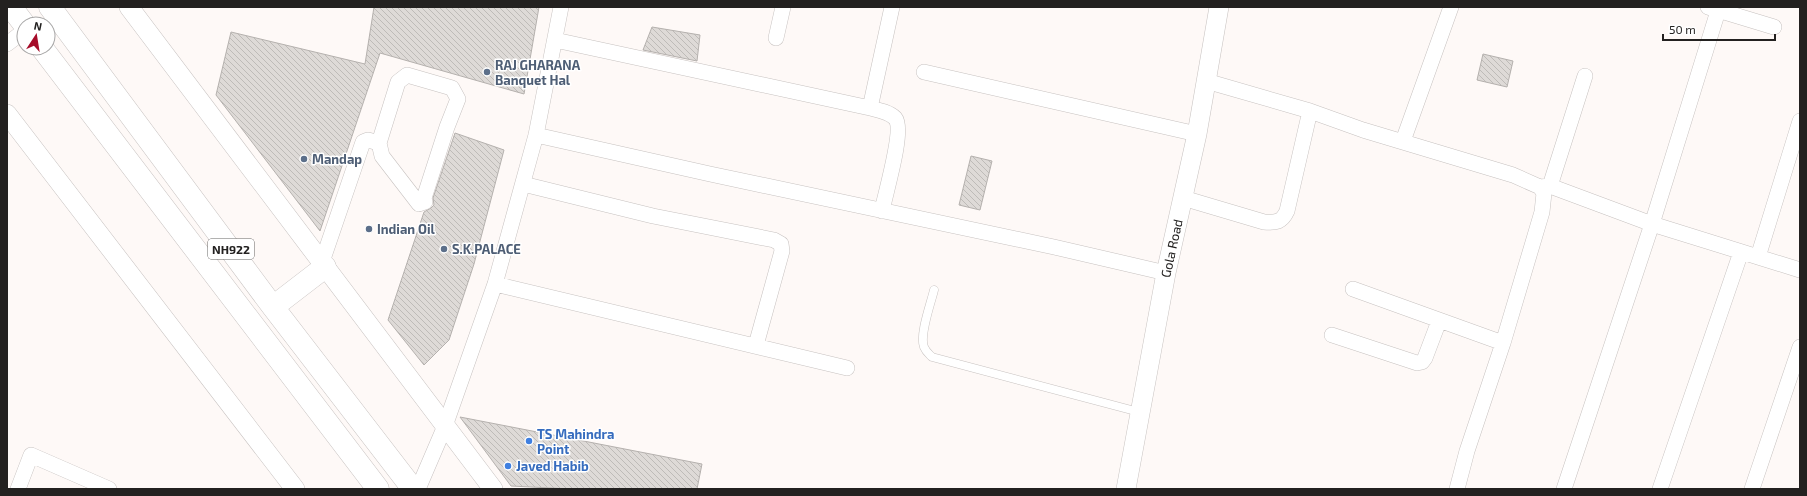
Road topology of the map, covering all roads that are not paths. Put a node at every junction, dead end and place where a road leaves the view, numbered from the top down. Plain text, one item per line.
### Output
1 (11, 7) edge
2 (50, 7) edge
3 (129, 7) edge
4 (561, 7) edge
5 (783, 7) edge
6 (892, 7) edge
7 (1219, 7) edge
8 (1450, 7) edge
9 (1713, 9) edge
10 (18, 16) edge
11 (1774, 27) dead end
12 (16, 37) edge
13 (776, 38) dead end
14 (555, 40) junction
15 (7, 44) edge
16 (48, 56) edge
17 (924, 72) dead end
18 (1586, 76) dead end
19 (1206, 81) junction
20 (870, 108) junction
21 (1310, 111) junction
22 (7, 114) edge
23 (1800, 121) edge
24 (1197, 134) junction
25 (536, 135) junction
26 (1403, 141) junction
27 (379, 143) junction
28 (523, 184) junction
29 (1545, 186) junction
30 (1183, 198) junction
31 (882, 211) junction
32 (1652, 224) junction
33 (1741, 252) junction
34 (1758, 257) junction
35 (324, 264) junction
36 (1800, 270) edge
37 (1166, 273) junction
38 (495, 284) junction
39 (934, 290) dead end
40 (1353, 290) dead end
41 (273, 306) junction
42 (1439, 321) junction
43 (1332, 335) dead end
44 (1503, 343) junction
45 (756, 345) junction
46 (1800, 347) edge
47 (1797, 363) edge
48 (847, 368) dead end
49 (1139, 412) junction
50 (445, 426) junction
51 (18, 489) edge
52 (109, 489) edge
53 (294, 489) edge
54 (378, 489) edge
55 (414, 489) edge
56 (418, 489) edge
57 (493, 489) edge
58 (1126, 489) edge
59 (1457, 489) edge
60 (1564, 489) edge
61 (1660, 489) edge
62 (1752, 489) edge

1 - 10 highway
2 - 41 highway, NH922
3 - 35 street
4 - 14 street
5 - 13 street
6 - 20 street
7 - 19 street, Gola Road
8 - 26 street
9 - 11 street
9 - 32 street
12 - 15 street
14 - 20 street
14 - 25 street
16 - 54 highway, NH922
17 - 24 street
18 - 29 street
19 - 21 street
19 - 24 street, Gola Road
20 - 31 street
21 - 26 street
21 - 30 street
22 - 53 street
23 - 34 street
24 - 30 street, Gola Road
25 - 28 street
25 - 31 street
26 - 29 street
27 - 27 street
27 - 35 street
28 - 38 street
28 - 45 street
29 - 32 street
29 - 44 street
30 - 37 street, Gola Road
31 - 37 street
32 - 33 street
32 - 60 street
33 - 34 street
33 - 61 street
34 - 36 street
35 - 41 highway
35 - 50 street
37 - 49 street, Gola Road
38 - 45 street
38 - 50 street
39 - 49 lane
40 - 42 street
41 - 55 highway, NH922
42 - 43 street
42 - 44 street
44 - 59 street
45 - 48 street
46 - 47 street
47 - 62 street
49 - 58 street, Gola Road
50 - 56 street
50 - 57 street
51 - 52 street

